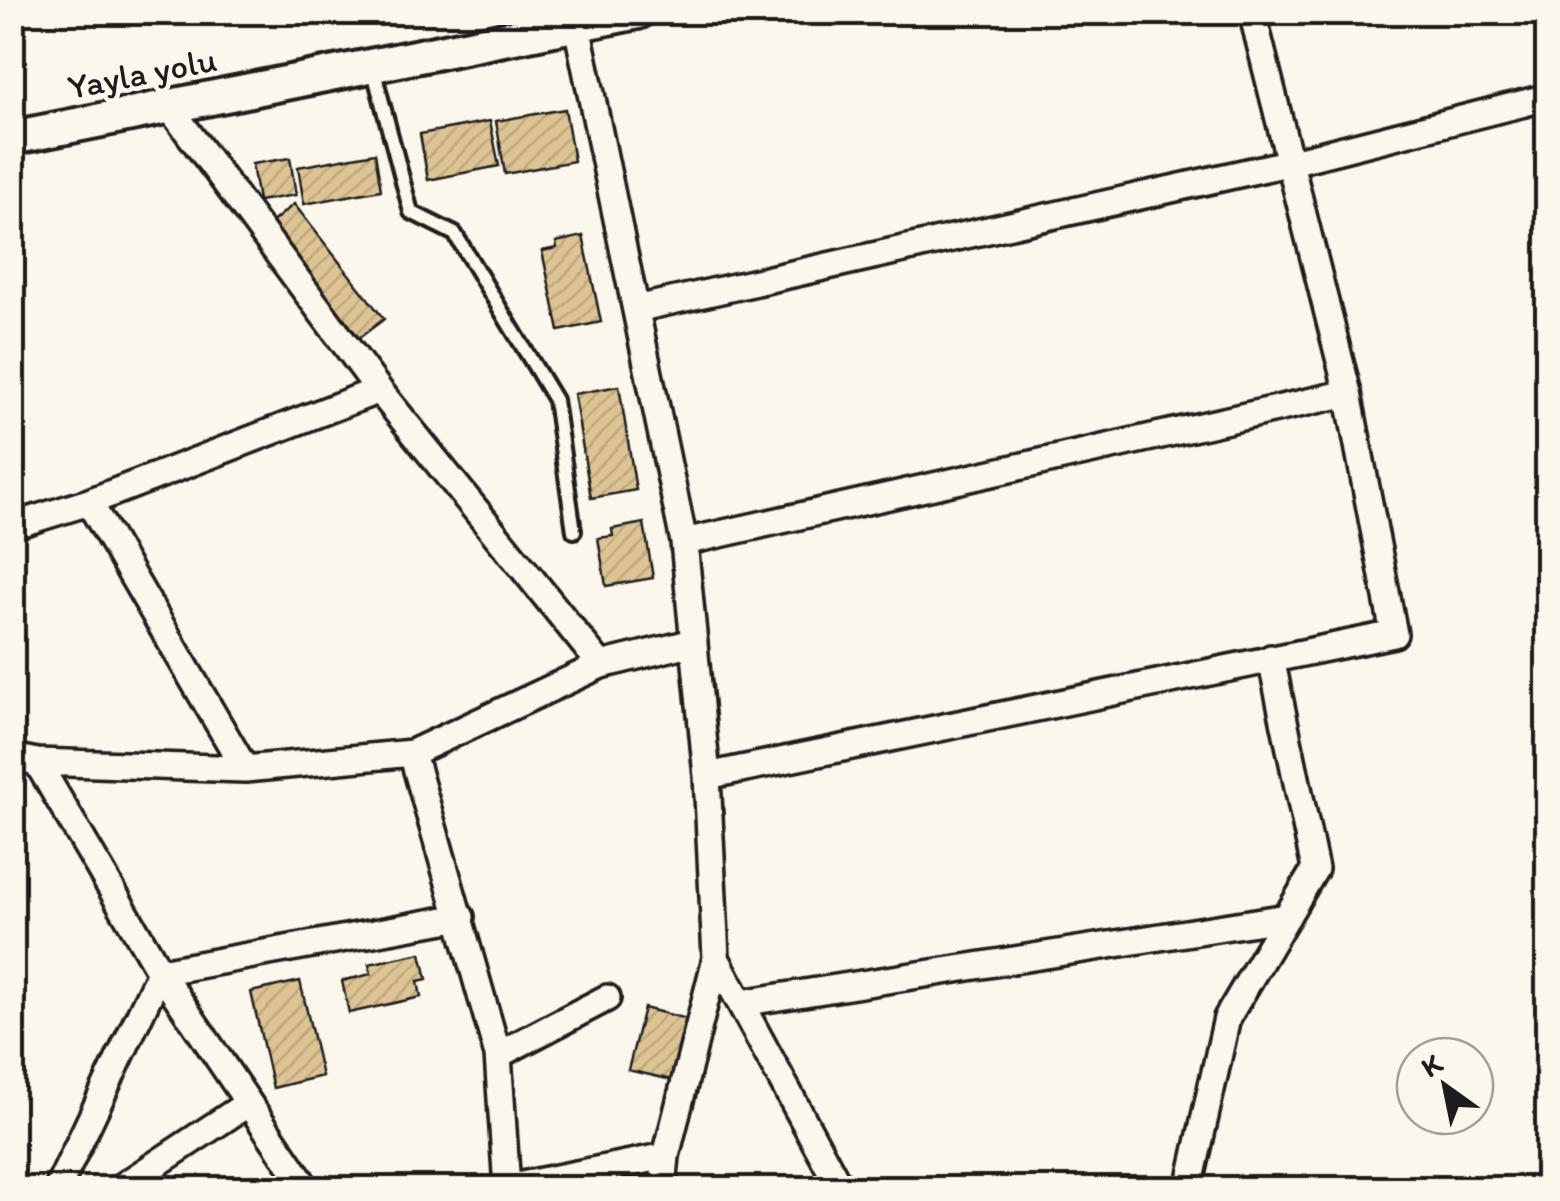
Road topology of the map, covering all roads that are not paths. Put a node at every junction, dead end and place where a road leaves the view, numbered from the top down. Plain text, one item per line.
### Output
1 (638, 12) edge
2 (1252, 12) edge
3 (586, 20) edge
4 (373, 68) junction
5 (1548, 97) edge
6 (170, 108) junction
7 (12, 138) edge
8 (1292, 162) junction
9 (636, 309) junction
10 (379, 390) junction
11 (1348, 393) junction
12 (89, 502) junction
13 (12, 526) edge
14 (574, 531) dead end
15 (684, 542) junction
16 (694, 642) junction
17 (1271, 658) junction
18 (600, 665) junction
19 (412, 753) junction
20 (25, 760) edge
21 (245, 770) junction
22 (707, 776) junction
23 (461, 916) junction
24 (1287, 917) junction
25 (716, 958) junction
26 (160, 972) junction
27 (606, 998) dead end
28 (741, 1003) junction
29 (498, 1055) junction
30 (247, 1104) junction
31 (666, 1156) junction
32 (58, 1188) edge
33 (120, 1188) edge
34 (306, 1188) edge
35 (507, 1188) edge
36 (662, 1188) edge
37 (840, 1188) edge
38 (1189, 1188) edge

1 - 3 street, Yayla yolu
2 - 8 street
3 - 4 street, Yayla yolu
3 - 9 street
4 - 6 street, Yayla yolu
4 - 14 lane
5 - 8 street
6 - 7 street, Yayla yolu
6 - 10 street
8 - 9 street
8 - 11 street
9 - 15 street
10 - 12 street
10 - 18 street
11 - 15 street
11 - 17 street
12 - 13 street
12 - 21 street
15 - 16 street
16 - 18 street
16 - 22 street
17 - 22 street
17 - 24 street
18 - 19 street
19 - 21 street
19 - 23 street
20 - 21 street
20 - 26 street
22 - 25 street
23 - 26 street
23 - 29 street
24 - 28 street
24 - 38 street
25 - 28 street
25 - 31 street
26 - 30 street
26 - 32 street
27 - 29 street
28 - 37 street
29 - 35 street
30 - 33 street
30 - 34 street
31 - 35 street
31 - 36 street

